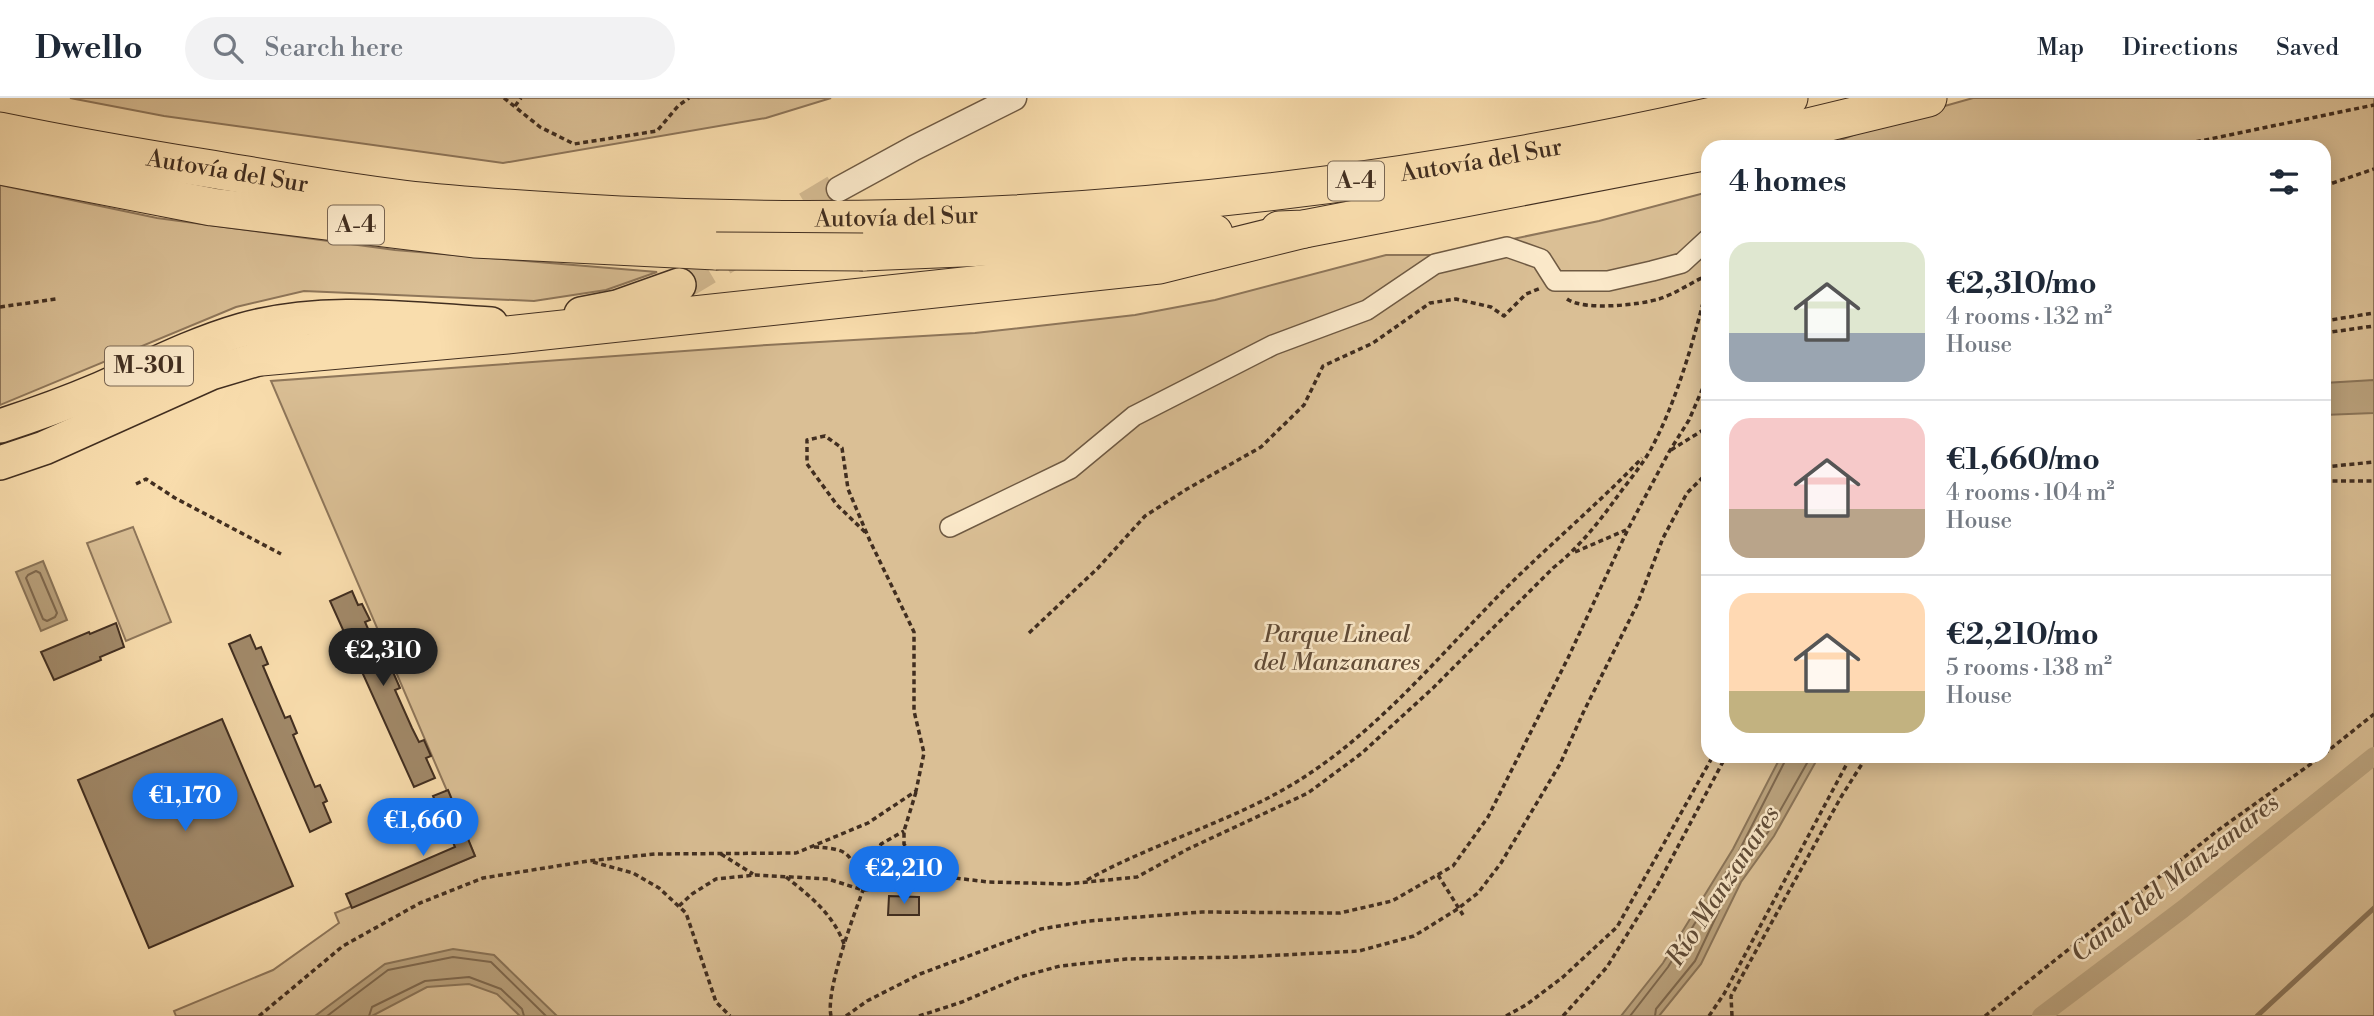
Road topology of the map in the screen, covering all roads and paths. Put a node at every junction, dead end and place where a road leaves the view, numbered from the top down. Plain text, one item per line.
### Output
1 (504, 98) edge
2 (522, 98) edge
3 (689, 98) edge
4 (1014, 98) edge
5 (1789, 98) edge
6 (1928, 98) edge
7 (2374, 104) edge
8 (515, 106) junction
9 (0, 131) edge
10 (1755, 140) edge
11 (2204, 140) edge
12 (1701, 152) edge
13 (0, 166) edge
14 (2374, 169) edge
15 (2331, 184) edge
16 (839, 189) tunnel mouth
17 (1304, 229) junction
18 (1701, 245) edge
19 (679, 285) tunnel mouth
20 (1526, 294) dead end
21 (56, 299) dead end
22 (0, 307) edge
23 (1701, 310) edge
24 (2374, 313) edge
25 (2331, 320) edge
26 (491, 324) junction
27 (2374, 326) edge
28 (2331, 332) edge
29 (261, 357) junction
30 (1701, 392) edge
31 (0, 426) edge
32 (1701, 431) edge
33 (1651, 449) junction
34 (1669, 452) junction
35 (2374, 462) edge
36 (0, 463) edge
37 (2331, 466) edge
38 (1701, 479) edge
39 (2331, 481) edge
40 (2374, 481) edge
41 (136, 484) dead end
42 (950, 527) dead end
43 (1628, 529) junction
44 (867, 534) junction
45 (1573, 552) junction
46 (281, 554) dead end
47 (1029, 632) dead end
48 (2374, 714) edge
49 (2331, 749) edge
50 (1709, 763) edge
51 (1722, 763) edge
52 (1847, 763) edge
53 (1863, 763) edge
54 (2312, 763) edge
55 (916, 791) junction
56 (904, 831) junction
57 (811, 847) junction
58 (720, 853) junction
59 (588, 861) junction
60 (941, 874) junction
61 (755, 875) junction
62 (1438, 875) junction
63 (784, 876) junction
64 (1083, 882) junction
65 (863, 890) junction
66 (679, 906) junction
67 (1458, 908) junction
68 (1463, 915) dead end
69 (845, 945) junction
70 (259, 1016) edge
71 (730, 1016) edge
72 (831, 1016) edge
73 (846, 1016) edge
74 (919, 1016) edge
75 (1506, 1016) edge
76 (1563, 1016) edge
77 (1709, 1016) edge
78 (1732, 1016) edge
79 (1985, 1016) edge

1 - 8 path
2 - 8 path
3 - 8 path
4 - 16 street
5 - 9 highway, Autovía del Sur / A-4
6 - 10 highway
7 - 11 path
12 - 17 highway, Autovía del Sur / A-4
13 - 17 highway, Autovía del Sur / A-4, bridge
14 - 15 path
17 - 29 highway
18 - 42 street
19 - 26 highway, M-301
20 - 47 path
21 - 22 path
23 - 33 path
24 - 25 path
26 - 29 highway, M-301
26 - 31 highway, M-301
27 - 28 path
29 - 36 highway, M-301
30 - 34 path
32 - 34 path
33 - 45 path
33 - 64 path
34 - 43 path
35 - 37 path
38 - 67 path
39 - 40 path
41 - 46 path
43 - 45 path
43 - 62 path
44 - 44 path
44 - 55 path
45 - 64 path
48 - 49 path
50 - 75 path
51 - 76 path
52 - 77 path
53 - 78 path
54 - 79 path
55 - 56 path
55 - 57 path
56 - 60 path
56 - 65 path
57 - 58 path
57 - 65 path
58 - 59 path
58 - 61 path
59 - 66 path
59 - 70 path
60 - 64 path
60 - 65 path
61 - 63 path
61 - 66 path
62 - 67 path
62 - 73 path
63 - 65 path
63 - 69 path
65 - 69 path
66 - 71 path
67 - 68 path
67 - 74 path
69 - 72 path

